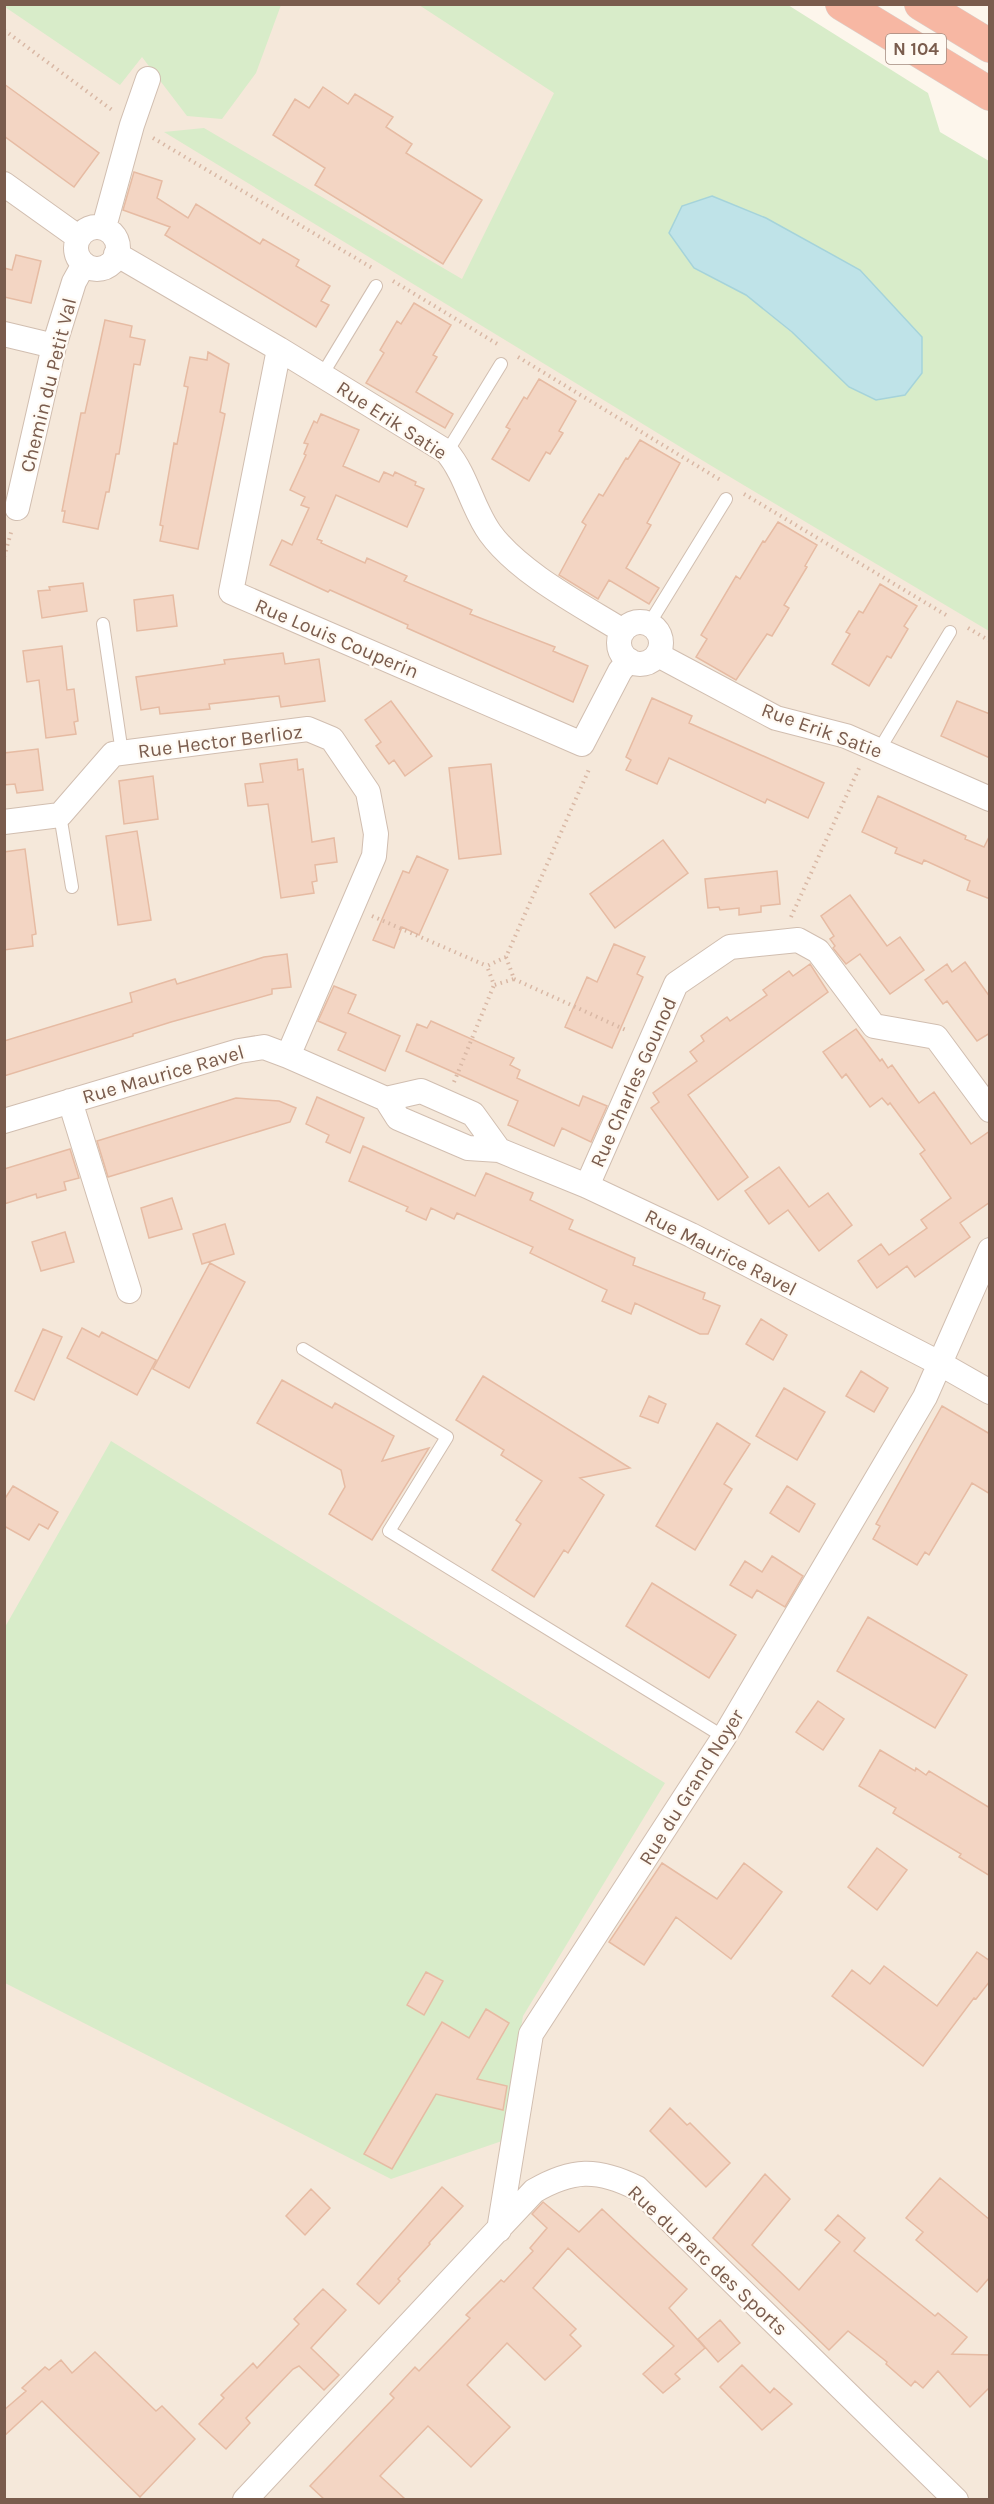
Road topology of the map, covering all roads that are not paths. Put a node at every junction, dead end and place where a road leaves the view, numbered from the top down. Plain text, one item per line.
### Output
1 (842, 4) edge
2 (921, 4) edge
3 (990, 46) edge
4 (148, 80) dead end
5 (990, 94) edge
6 (4, 184) edge
7 (104, 228) junction
8 (78, 237) junction
9 (116, 254) junction
10 (84, 264) junction
11 (376, 286) dead end
12 (4, 334) edge
13 (54, 346) junction
14 (279, 349) junction
15 (501, 364) dead end
16 (322, 375) junction
17 (447, 452) junction
18 (726, 499) dead end
19 (17, 508) dead end
20 (104, 624) dead end
21 (653, 625) junction
22 (623, 631) junction
23 (950, 632) dead end
24 (658, 654) junction
25 (629, 660) junction
26 (875, 748) junction
27 (122, 753) junction
28 (990, 799) edge
29 (60, 815) junction
30 (4, 822) edge
31 (72, 887) dead end
32 (288, 1056) junction
33 (386, 1099) junction
34 (70, 1101) junction
35 (990, 1110) edge
36 (4, 1121) edge
37 (499, 1150) junction
38 (587, 1186) junction
39 (990, 1250) edge
40 (129, 1291) dead end
41 (303, 1349) dead end
42 (939, 1363) junction
43 (990, 1392) edge
44 (724, 1737) junction
45 (499, 2230) junction
46 (245, 2499) edge
47 (956, 2499) edge

1 - 5 highway, N 104
2 - 3 highway, N 104
4 - 7 street
6 - 8 street
7 - 8 street
7 - 9 street
8 - 10 street
9 - 10 street
9 - 14 street, Rue Erik Satie
10 - 13 street, Chemin du Petit Val
11 - 16 lane
12 - 13 street
13 - 19 street, Chemin du Petit Val
14 - 16 street, Rue Erik Satie
14 - 25 street, Rue Louis Couperin
15 - 17 lane
16 - 17 street, Rue Erik Satie
17 - 22 street, Rue Erik Satie
18 - 21 lane
20 - 27 lane
21 - 22 street
21 - 24 street
22 - 25 street
23 - 26 lane
24 - 25 street
24 - 26 street, Rue Erik Satie
26 - 28 street, Rue Erik Satie
27 - 29 street, Rue Hector Berlioz
27 - 32 street, Rue Hector Berlioz
29 - 30 street
29 - 31 lane
32 - 33 street, Rue Maurice Ravel
32 - 34 street, Rue Maurice Ravel
33 - 37 street, Rue Maurice Ravel
33 - 37 street
34 - 36 street, Rue Maurice Ravel
34 - 40 street
35 - 38 street, Rue Charles Gounod
37 - 38 street, Rue Maurice Ravel
38 - 42 street, Rue Maurice Ravel
39 - 42 street, Rue du Grand Noyer
41 - 44 lane
42 - 43 street, Rue Maurice Ravel
42 - 44 street, Rue du Grand Noyer
44 - 45 street, Rue du Grand Noyer
45 - 46 street, Rue du Parc des Sports
45 - 47 street, Rue du Parc des Sports

